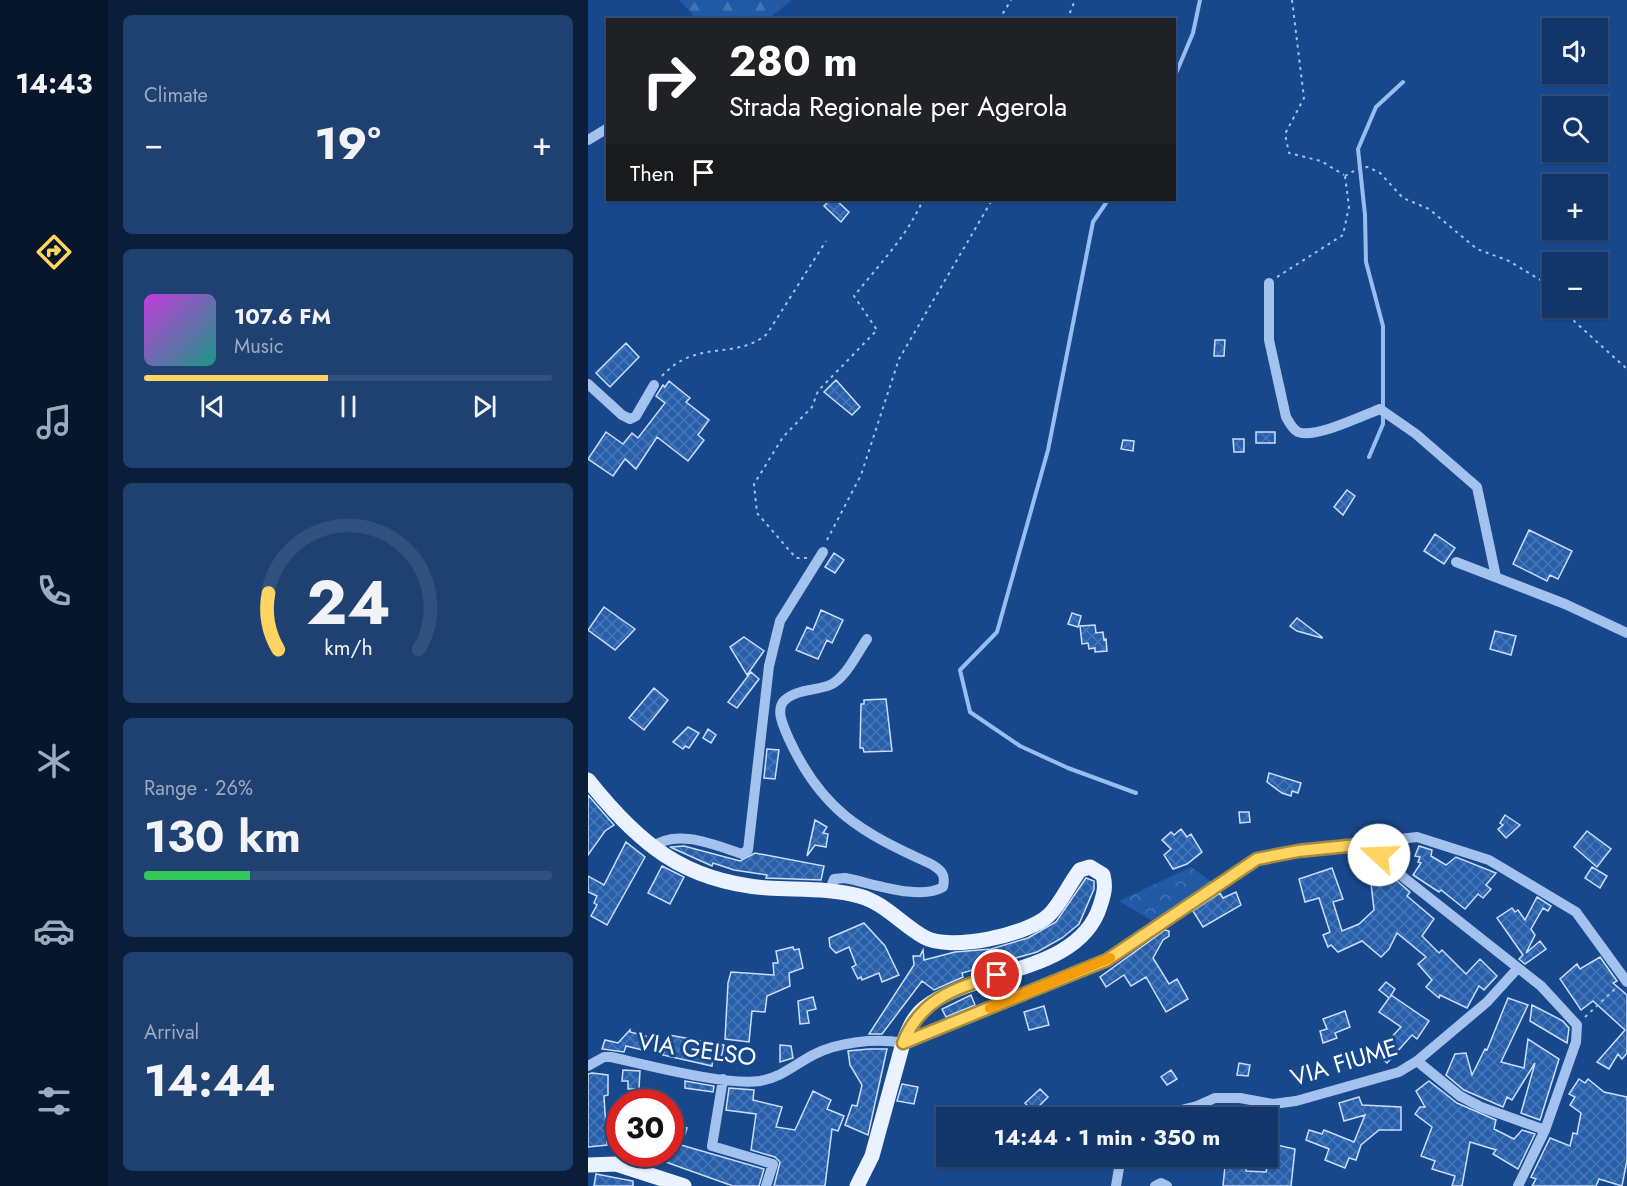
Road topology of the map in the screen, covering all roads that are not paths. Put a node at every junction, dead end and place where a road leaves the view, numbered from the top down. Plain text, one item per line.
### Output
1 (606, 129) edge
2 (588, 140) edge
3 (1269, 283) road end
4 (588, 384) edge
5 (654, 385) road end
6 (823, 552) road end
7 (1456, 562) dead end
8 (1496, 577) junction
9 (1627, 633) edge
10 (867, 639) dead end
11 (588, 780) edge
12 (1367, 844) junction
13 (652, 847) junction
14 (829, 892) junction
15 (1517, 969) junction
16 (1626, 981) edge
17 (903, 1043) junction
18 (1417, 1061) junction
19 (588, 1066) edge
20 (723, 1079) junction
21 (1193, 1107) edge
22 (1545, 1130) junction
23 (588, 1165) edge
24 (1119, 1167) edge
25 (684, 1186) edge
26 (766, 1186) edge
27 (857, 1186) edge
28 (1116, 1186) edge
29 (1155, 1186) edge
30 (1167, 1186) edge
31 (1518, 1186) edge

1 - 2 street
3 - 8 street
4 - 5 street
6 - 13 street
7 - 8 street
8 - 9 street
10 - 14 street
11 - 13 main road
12 - 15 street
12 - 16 street
12 - 17 street
13 - 14 main road
14 - 17 main road
15 - 18 street, VIA FIUME
15 - 22 street
17 - 20 street, VIA GELSO
17 - 27 main road
18 - 21 street, VIA FIUME
18 - 22 street
19 - 20 street, VIA GELSO
20 - 26 street
22 - 31 street
23 - 25 main road
24 - 28 street
29 - 30 street

